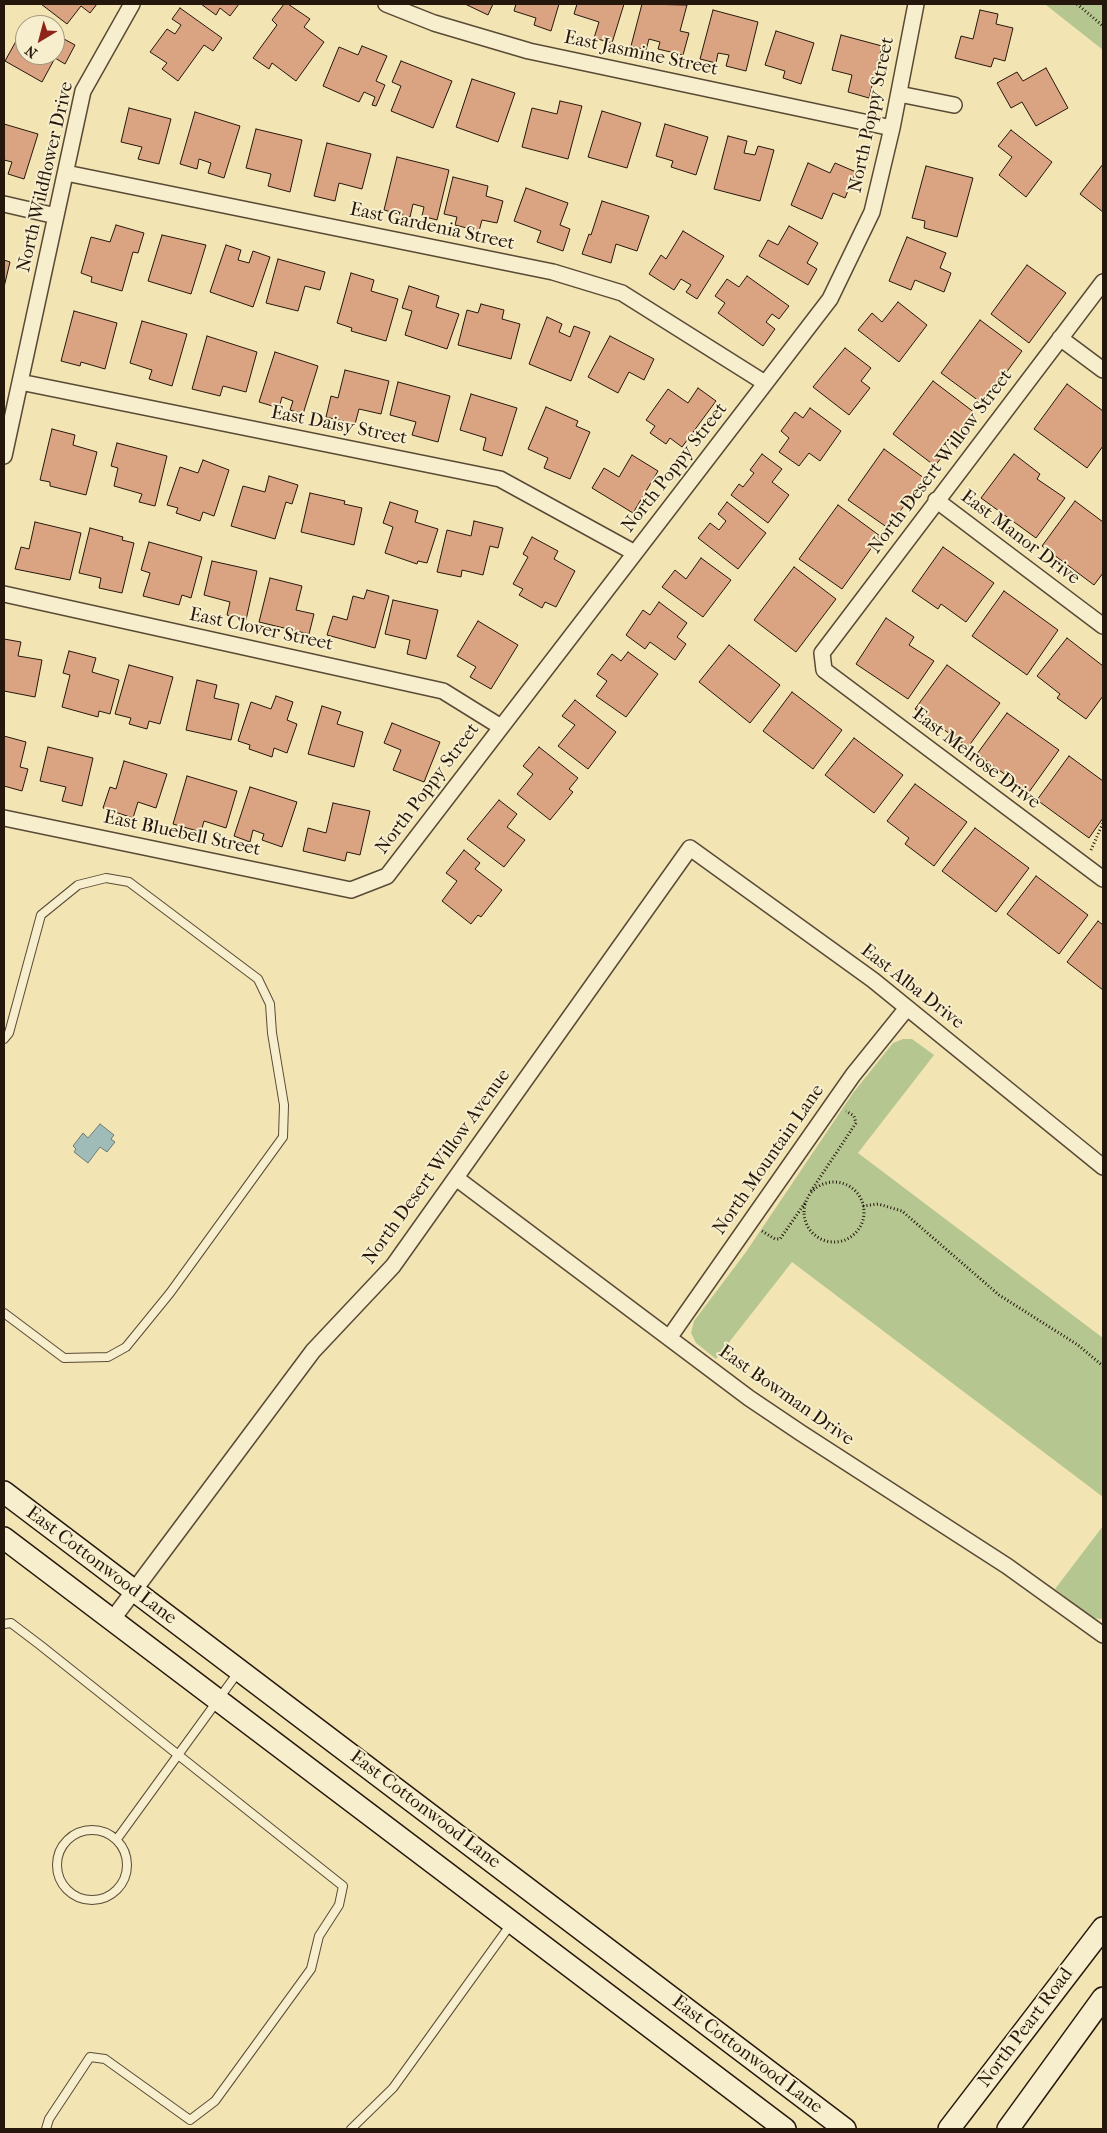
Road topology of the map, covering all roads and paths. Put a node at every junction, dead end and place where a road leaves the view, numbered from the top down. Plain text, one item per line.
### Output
1 (132, 4) edge
2 (386, 4) edge
3 (916, 4) edge
4 (1076, 4) edge
5 (1103, 26) edge
6 (899, 94) junction
7 (954, 105) dead end
8 (892, 128) junction
9 (66, 172) junction
10 (4, 204) edge
11 (56, 216) junction
12 (1103, 282) edge
13 (1060, 338) junction
14 (1103, 370) edge
15 (20, 382) junction
16 (765, 383) junction
17 (7, 426) edge
18 (4, 456) edge
19 (936, 500) junction
20 (635, 552) junction
21 (4, 594) edge
22 (1103, 626) edge
23 (824, 670) joint
24 (501, 727) junction
25 (4, 818) edge
26 (1103, 823) edge
27 (690, 848) joint
28 (1081, 862) junction
29 (1103, 879) edge
30 (351, 890) joint
31 (907, 1008) junction
32 (4, 1039) edge
33 (844, 1110) dead end
34 (1103, 1167) edge
35 (456, 1178) junction
36 (810, 1194) junction
37 (805, 1202) junction
38 (863, 1206) junction
39 (763, 1232) dead end
40 (4, 1313) edge
41 (669, 1338) junction
42 (1103, 1366) edge
43 (4, 1492) edge
44 (4, 1538) edge
45 (133, 1590) junction
46 (112, 1620) junction
47 (4, 1624) edge
48 (1103, 1635) edge
49 (239, 1671) junction
50 (219, 1701) junction
51 (179, 1755) junction
52 (117, 1839) junction
53 (512, 1922) junction
54 (1103, 1928) edge
55 (1103, 1998) edge
56 (46, 2129) edge
57 (351, 2129) edge
58 (785, 2129) edge
59 (845, 2129) edge
60 (949, 2129) edge
61 (1008, 2129) edge

1 - 9 street, North Wildflower Drive
2 - 8 street, East Jasmine Street
3 - 6 street, North Poppy Street
4 - 5 path
6 - 7 street
6 - 8 street, North Poppy Street
8 - 16 street, North Poppy Street
9 - 11 street, North Wildflower Drive
9 - 16 street, East Gardenia Street
10 - 11 street
11 - 15 street, North Wildflower Drive
12 - 13 street, North Desert Willow Street
13 - 14 street
13 - 19 street, North Desert Willow Street
15 - 17 street, North Wildflower Drive
15 - 20 street, East Daisy Street
16 - 20 street, North Poppy Street
17 - 18 street, North Wildflower Drive
19 - 22 street, East Manor Drive
19 - 23 street, North Desert Willow Street
20 - 24 street, North Poppy Street
21 - 24 street, East Clover Street
23 - 28 street, East Melrose Drive
24 - 30 street, North Poppy Street
25 - 30 street, East Bluebell Street
26 - 28 path
27 - 31 street, East Alba Drive
27 - 35 street, North Desert Willow Avenue
28 - 29 street, East Melrose Drive
31 - 34 street, East Alba Drive
31 - 41 street, North Mountain Lane
32 - 40 lane
33 - 36 path
35 - 41 street, East Bowman Drive
35 - 45 street, North Desert Willow Avenue
36 - 37 path
36 - 38 path
37 - 38 path
37 - 39 path
38 - 42 path
41 - 48 street, East Bowman Drive
43 - 45 main road, East Cottonwood Lane
44 - 46 main road, East Cottonwood Lane
45 - 46 street, North Desert Willow Avenue
45 - 49 main road, East Cottonwood Lane
46 - 50 main road, East Cottonwood Lane
47 - 51 lane
49 - 50 lane
49 - 59 main road, East Cottonwood Lane
50 - 51 lane
50 - 53 main road, East Cottonwood Lane
51 - 52 lane
51 - 56 lane
52 - 52 lane
53 - 57 lane
53 - 58 main road, East Cottonwood Lane
54 - 60 main road, North Peart Road
55 - 61 main road

